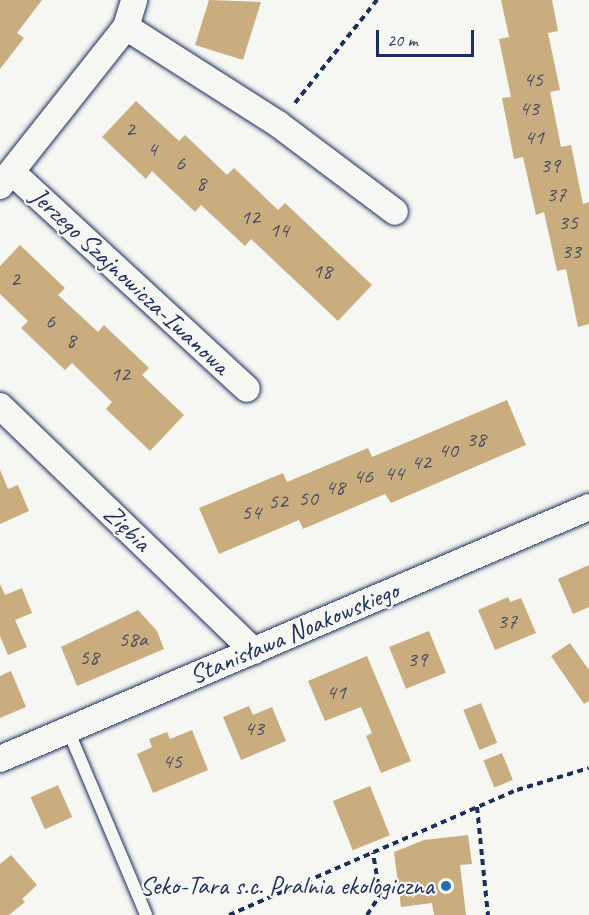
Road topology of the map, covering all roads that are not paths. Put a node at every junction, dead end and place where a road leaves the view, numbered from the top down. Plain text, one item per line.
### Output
1 (134, 0) edge
2 (126, 27) junction
3 (6, 179) edge
4 (395, 212) dead end
5 (247, 389) dead end
6 (0, 406) edge
7 (589, 507) edge
8 (254, 651) junction
9 (68, 730) junction
10 (0, 759) edge
11 (146, 915) edge

1 - 2 street
2 - 3 street
2 - 4 street
3 - 5 street, Jerzego Szajnowicza-Iwanowa
6 - 8 street, Ziębia
7 - 8 street, Stanisława Noakowskiego
8 - 9 street, Stanisława Noakowskiego
9 - 10 street, Stanisława Noakowskiego
9 - 11 lane

